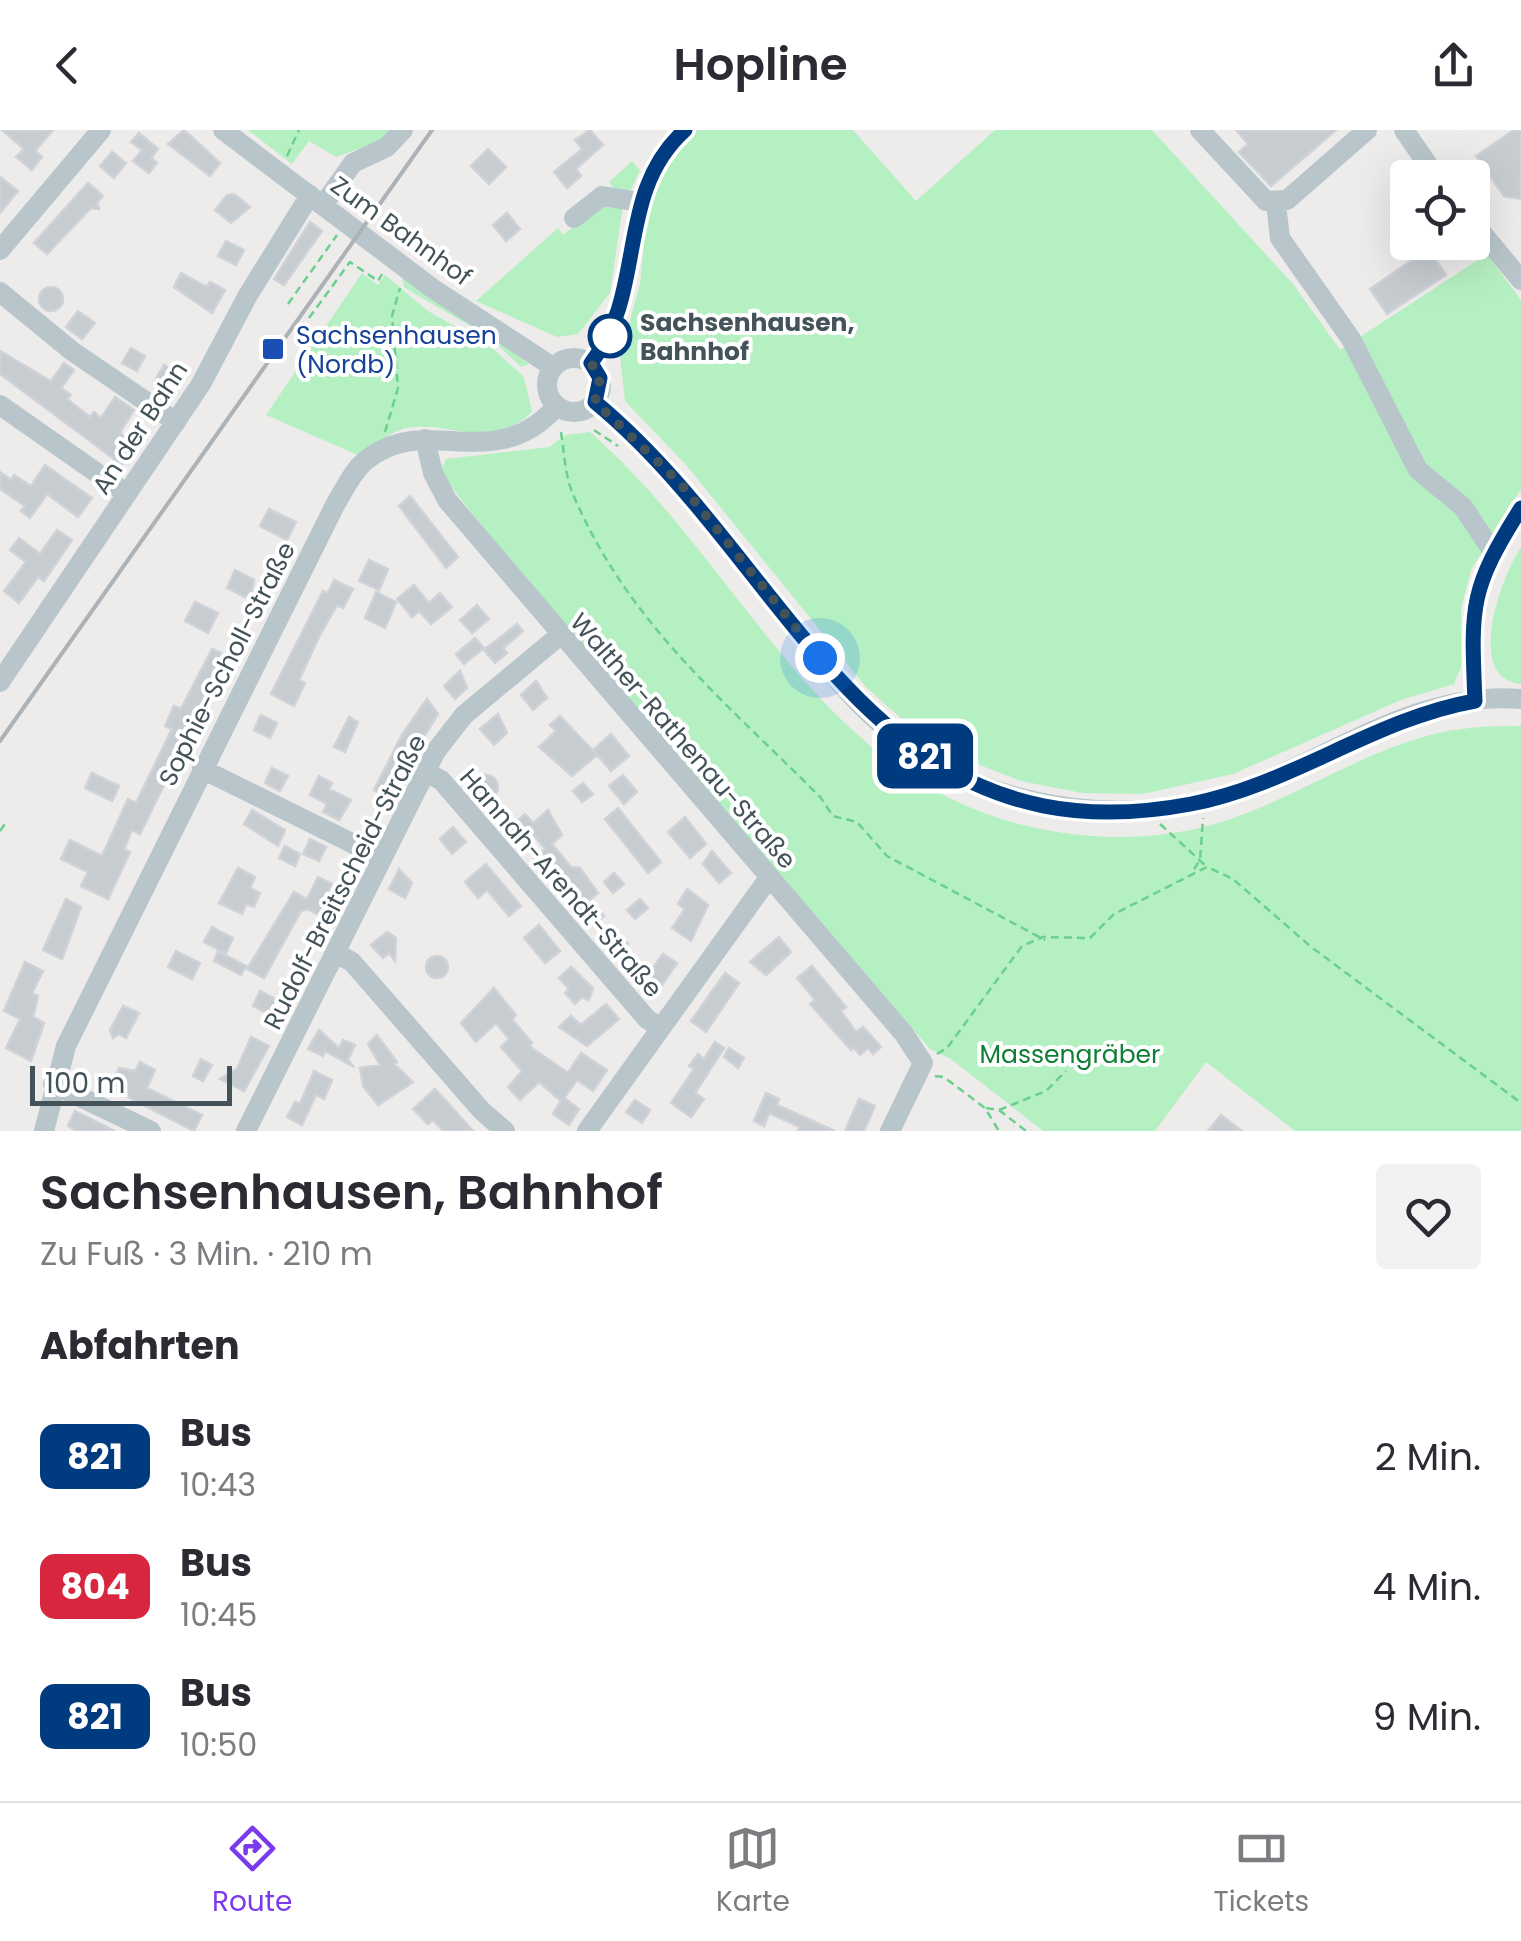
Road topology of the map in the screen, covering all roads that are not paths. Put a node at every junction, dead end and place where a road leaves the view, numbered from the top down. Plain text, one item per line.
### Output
1 (101, 130) edge
2 (224, 130) edge
3 (403, 130) edge
4 (685, 130) edge
5 (1200, 130) edge
6 (1367, 130) edge
7 (1404, 130) edge
8 (1424, 160) edge
9 (317, 200) junction
10 (640, 202) junction
11 (1276, 204) junction
12 (574, 218) dead end
13 (1490, 242) edge
14 (0, 250) edge
15 (1521, 278) edge
16 (0, 292) edge
17 (591, 363) junction
18 (553, 367) junction
19 (595, 402) junction
20 (0, 405) edge
21 (556, 406) junction
22 (176, 422) junction
23 (425, 439) junction
24 (127, 494) junction
25 (1521, 508) edge
26 (1493, 552) junction
27 (560, 636) junction
28 (0, 682) edge
29 (1521, 698) edge
30 (1475, 701) junction
31 (202, 768) junction
32 (425, 772) junction
33 (382, 858) junction
34 (768, 880) junction
35 (336, 953) junction
36 (659, 1028) junction
37 (53, 1084) junction
38 (44, 1131) edge
39 (151, 1131) edge
40 (246, 1131) edge
41 (505, 1131) edge
42 (586, 1131) edge
43 (890, 1131) edge

1 - 14 street
2 - 9 street, Zum Bahnhof
3 - 9 street, An der Bahn
4 - 10 street
5 - 11 street
6 - 11 street
7 - 8 street
9 - 18 street, Zum Bahnhof
9 - 22 street, An der Bahn
10 - 12 street
10 - 17 street
11 - 26 street
13 - 15 street
16 - 22 street
17 - 18 street
17 - 19 street
18 - 21 street
19 - 21 street
19 - 30 street
20 - 24 street
21 - 23 street, Sophie-Scholl-Straße
22 - 24 street, An der Bahn
23 - 27 street, Walther-Rathenau-Straße
23 - 31 street, Sophie-Scholl-Straße
24 - 28 street, An der Bahn
25 - 26 street
26 - 30 street
27 - 32 street, Rudolf-Breitscheid-Straße
27 - 34 street, Walther-Rathenau-Straße
29 - 30 street
31 - 33 street
31 - 37 street, Sophie-Scholl-Straße
32 - 33 street, Rudolf-Breitscheid-Straße
32 - 36 street, Hannah-Arendt-Straße
33 - 35 street, Rudolf-Breitscheid-Straße
34 - 36 street
34 - 43 street, Walther-Rathenau-Straße
35 - 40 street, Rudolf-Breitscheid-Straße
35 - 41 street
36 - 42 street
37 - 38 street, Sophie-Scholl-Straße
37 - 39 street

